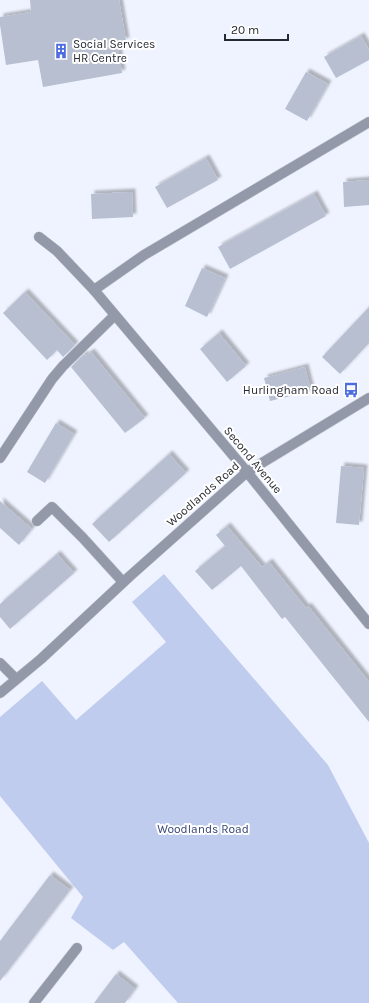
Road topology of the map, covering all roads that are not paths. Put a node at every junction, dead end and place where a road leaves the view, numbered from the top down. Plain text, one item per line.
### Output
1 (369, 122) edge
2 (39, 237) dead end
3 (94, 290) junction
4 (114, 316) junction
5 (369, 398) edge
6 (0, 458) edge
7 (247, 472) junction
8 (37, 521) dead end
9 (123, 582) junction
10 (369, 624) edge
11 (0, 663) edge
12 (16, 679) junction
13 (0, 693) edge
14 (77, 948) dead end
15 (34, 1003) edge

1 - 3 street
2 - 3 street, Second Avenue
3 - 4 street, Second Avenue
4 - 6 street
4 - 7 street, Second Avenue
5 - 7 street, Woodlands Road
7 - 9 street, Woodlands Road
7 - 10 street, Second Avenue
8 - 9 street
9 - 12 street, Woodlands Road
11 - 12 street
12 - 13 street, Woodlands Road
14 - 15 street

